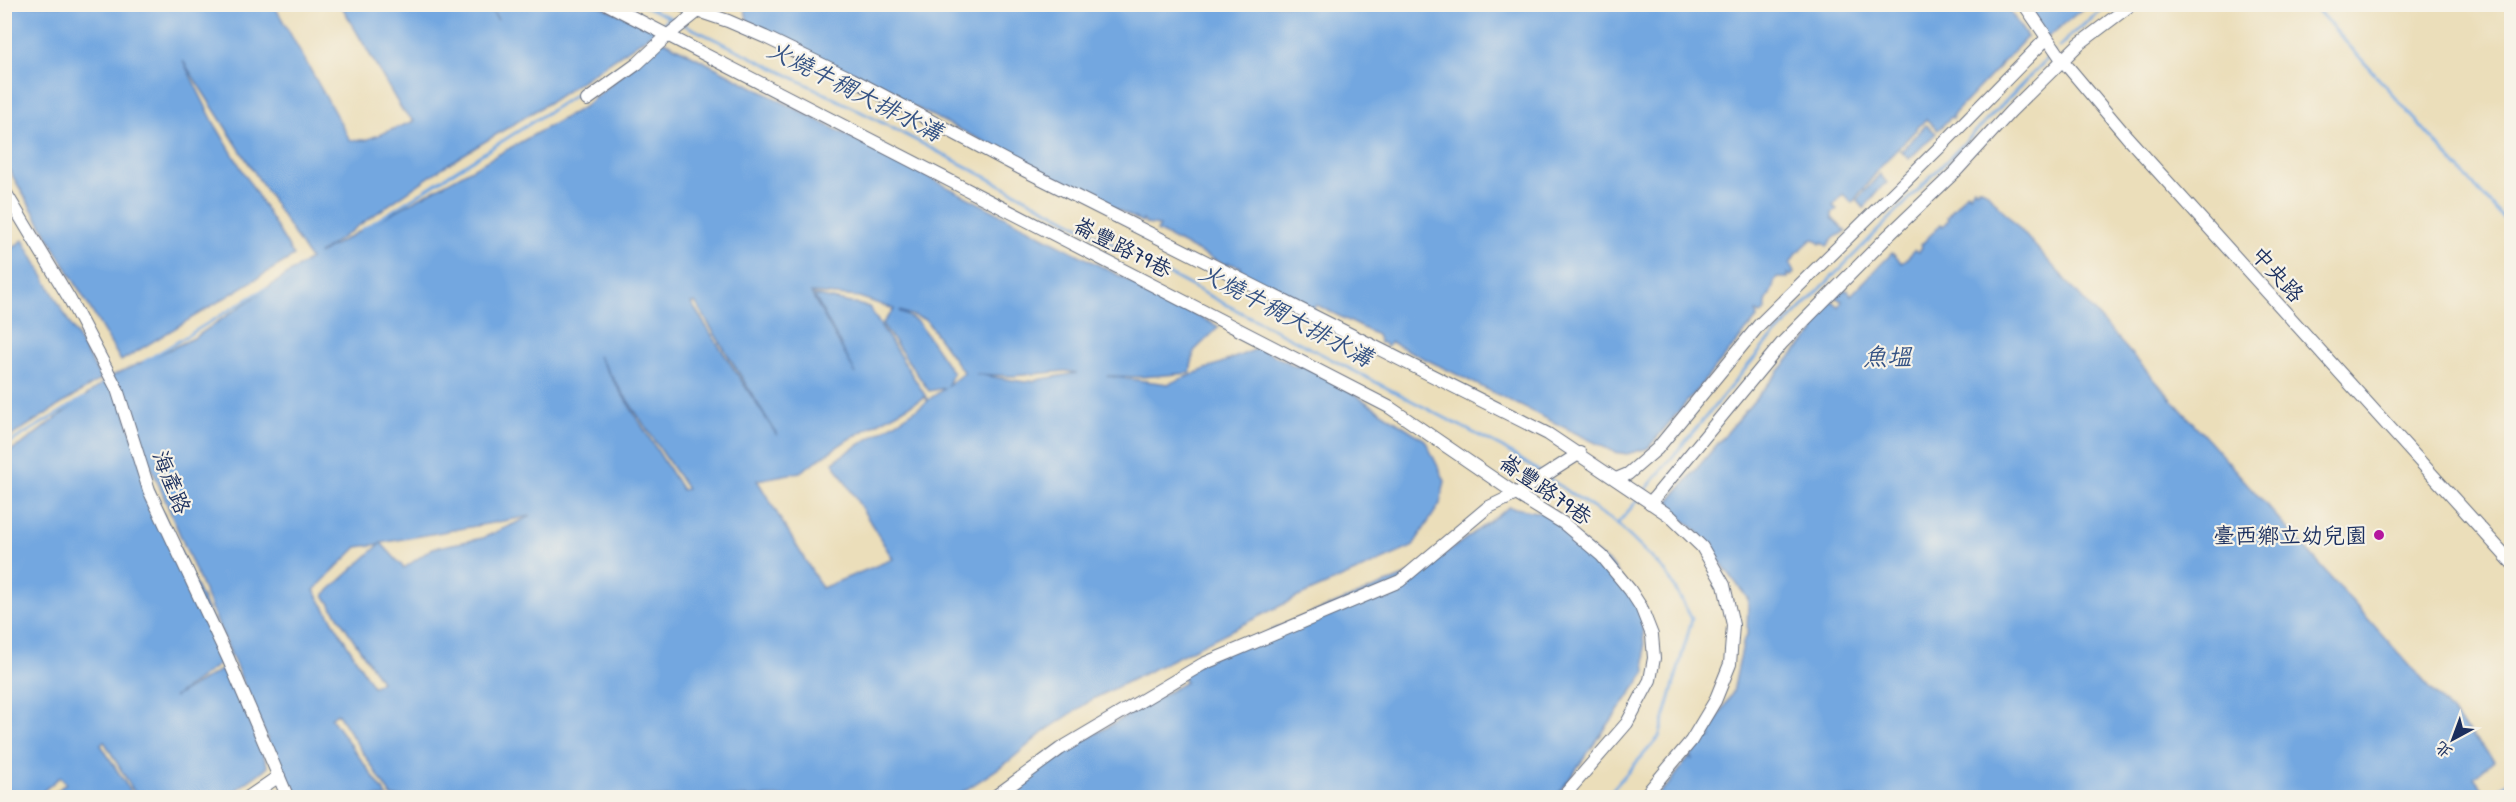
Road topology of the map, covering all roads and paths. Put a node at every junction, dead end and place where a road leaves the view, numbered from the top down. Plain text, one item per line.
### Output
1 (607, 4) edge
2 (677, 4) edge
3 (2024, 4) edge
4 (2132, 4) edge
5 (702, 8) edge
6 (667, 36) junction
7 (2047, 38) junction
8 (2063, 61) junction
9 (587, 99) dead end
10 (4, 190) edge
11 (1580, 453) junction
12 (1616, 478) junction
13 (1516, 494) junction
14 (1650, 503) junction
15 (2511, 563) edge
16 (279, 776) junction
17 (248, 798) edge
18 (288, 798) edge
19 (993, 798) edge
20 (1562, 798) edge
21 (1643, 798) edge

1 - 6 street, 崙豐路79巷
2 - 5 street
3 - 7 street, 中央路
4 - 8 street
5 - 6 street
5 - 11 street
6 - 9 street
6 - 13 street, 崙豐路79巷
7 - 8 street, 中央路
7 - 12 street
8 - 14 street
8 - 15 street, 中央路
10 - 16 street, 海產路
11 - 12 street
11 - 13 street
12 - 14 street
13 - 19 street
13 - 20 street, 崙豐路79巷
14 - 21 street
16 - 17 street
16 - 18 street, 海產路

